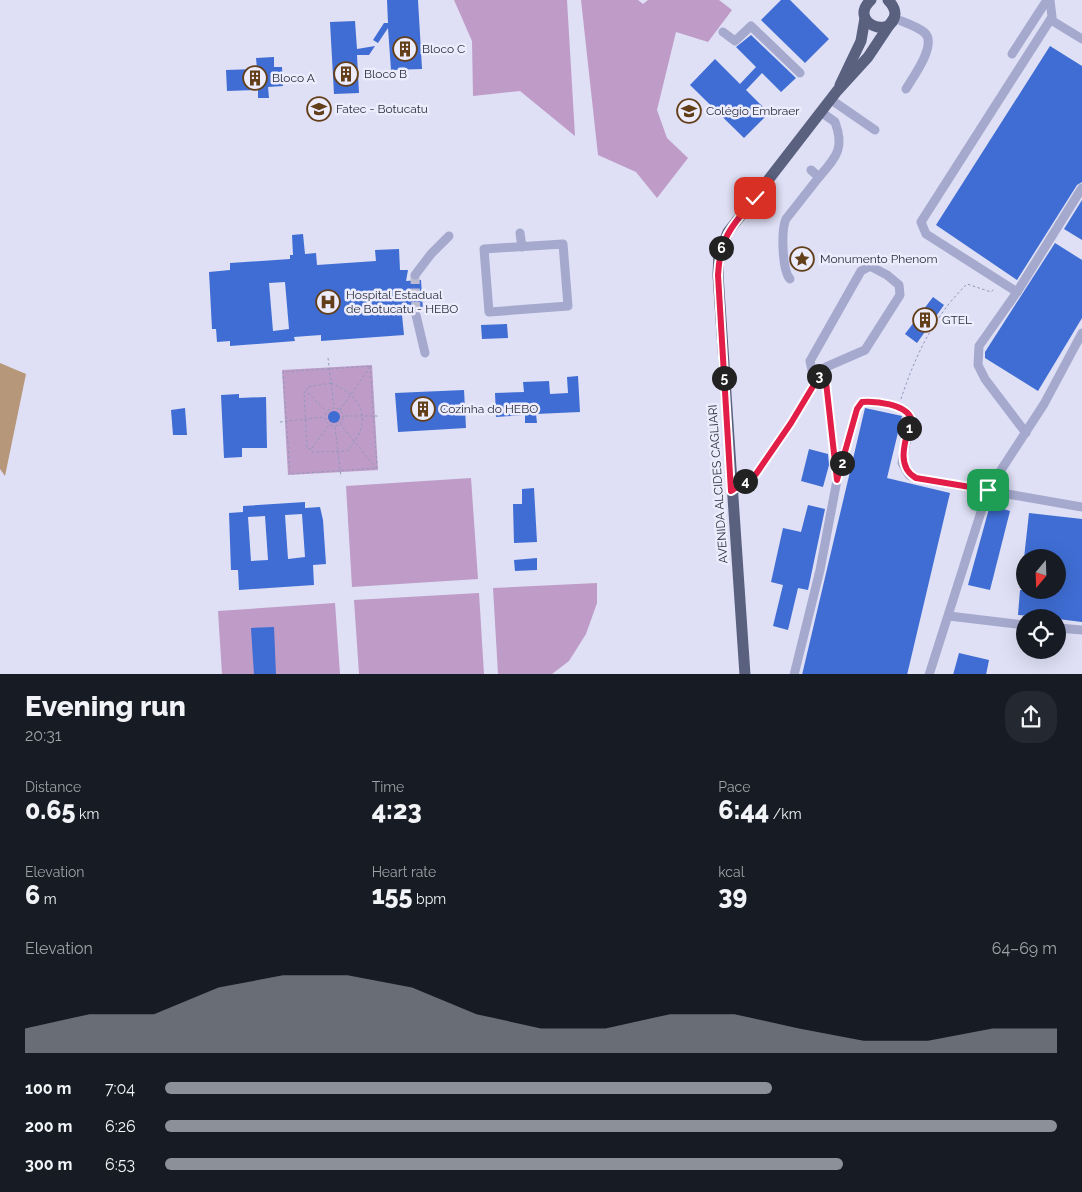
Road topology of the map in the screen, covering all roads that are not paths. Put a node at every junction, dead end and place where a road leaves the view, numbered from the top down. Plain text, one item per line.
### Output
1 (857, 0) edge
2 (871, 0) edge
3 (1048, 0) edge
4 (892, 2) edge
5 (865, 16) junction
6 (894, 18) junction
7 (1051, 20) junction
8 (723, 32) dead end
9 (1082, 38) edge
10 (1012, 54) dead end
11 (800, 73) dead end
12 (906, 89) dead end
13 (833, 95) junction
14 (821, 112) junction
15 (875, 130) dead end
16 (811, 170) dead end
17 (819, 177) junction
18 (1082, 188) edge
19 (520, 233) dead end
20 (449, 236) dead end
21 (522, 247) junction
22 (415, 275) tunnel mouth
23 (790, 279) dead end
24 (1017, 292) junction
25 (416, 315) tunnel mouth
26 (1082, 333) edge
27 (425, 353) dead end
28 (821, 373) junction
29 (1026, 433) junction
30 (837, 480) junction
31 (988, 490) junction
32 (731, 491) junction
33 (1082, 507) edge
34 (949, 616) junction
35 (1016, 624) edge
36 (1066, 629) edge
37 (1082, 630) edge
38 (744, 674) edge
39 (794, 674) edge
40 (929, 674) edge

1 - 5 main road
2 - 5 main road, AVENIDA ALCIDES CAGLIARI
3 - 7 lane
3 - 10 lane
4 - 6 main road
5 - 6 main road
5 - 13 main road, AVENIDA ALCIDES CAGLIARI
6 - 12 lane
6 - 13 main road, AVENIDA ALCIDES CAGLIARI
7 - 9 lane
7 - 24 lane
8 - 11 lane
13 - 14 main road, AVENIDA ALCIDES CAGLIARI
13 - 15 lane
14 - 17 lane
14 - 32 main road, AVENIDA ALCIDES CAGLIARI
16 - 17 lane
17 - 23 lane
18 - 24 lane
19 - 21 lane
20 - 22 lane
21 - 21 lane
24 - 29 lane
25 - 27 lane
26 - 29 lane
28 - 28 lane
28 - 30 lane
28 - 32 lane
29 - 31 lane
30 - 31 lane
30 - 39 lane
31 - 33 lane
31 - 34 lane
32 - 38 main road, AVENIDA ALCIDES CAGLIARI
34 - 35 lane
34 - 40 lane
36 - 37 lane

